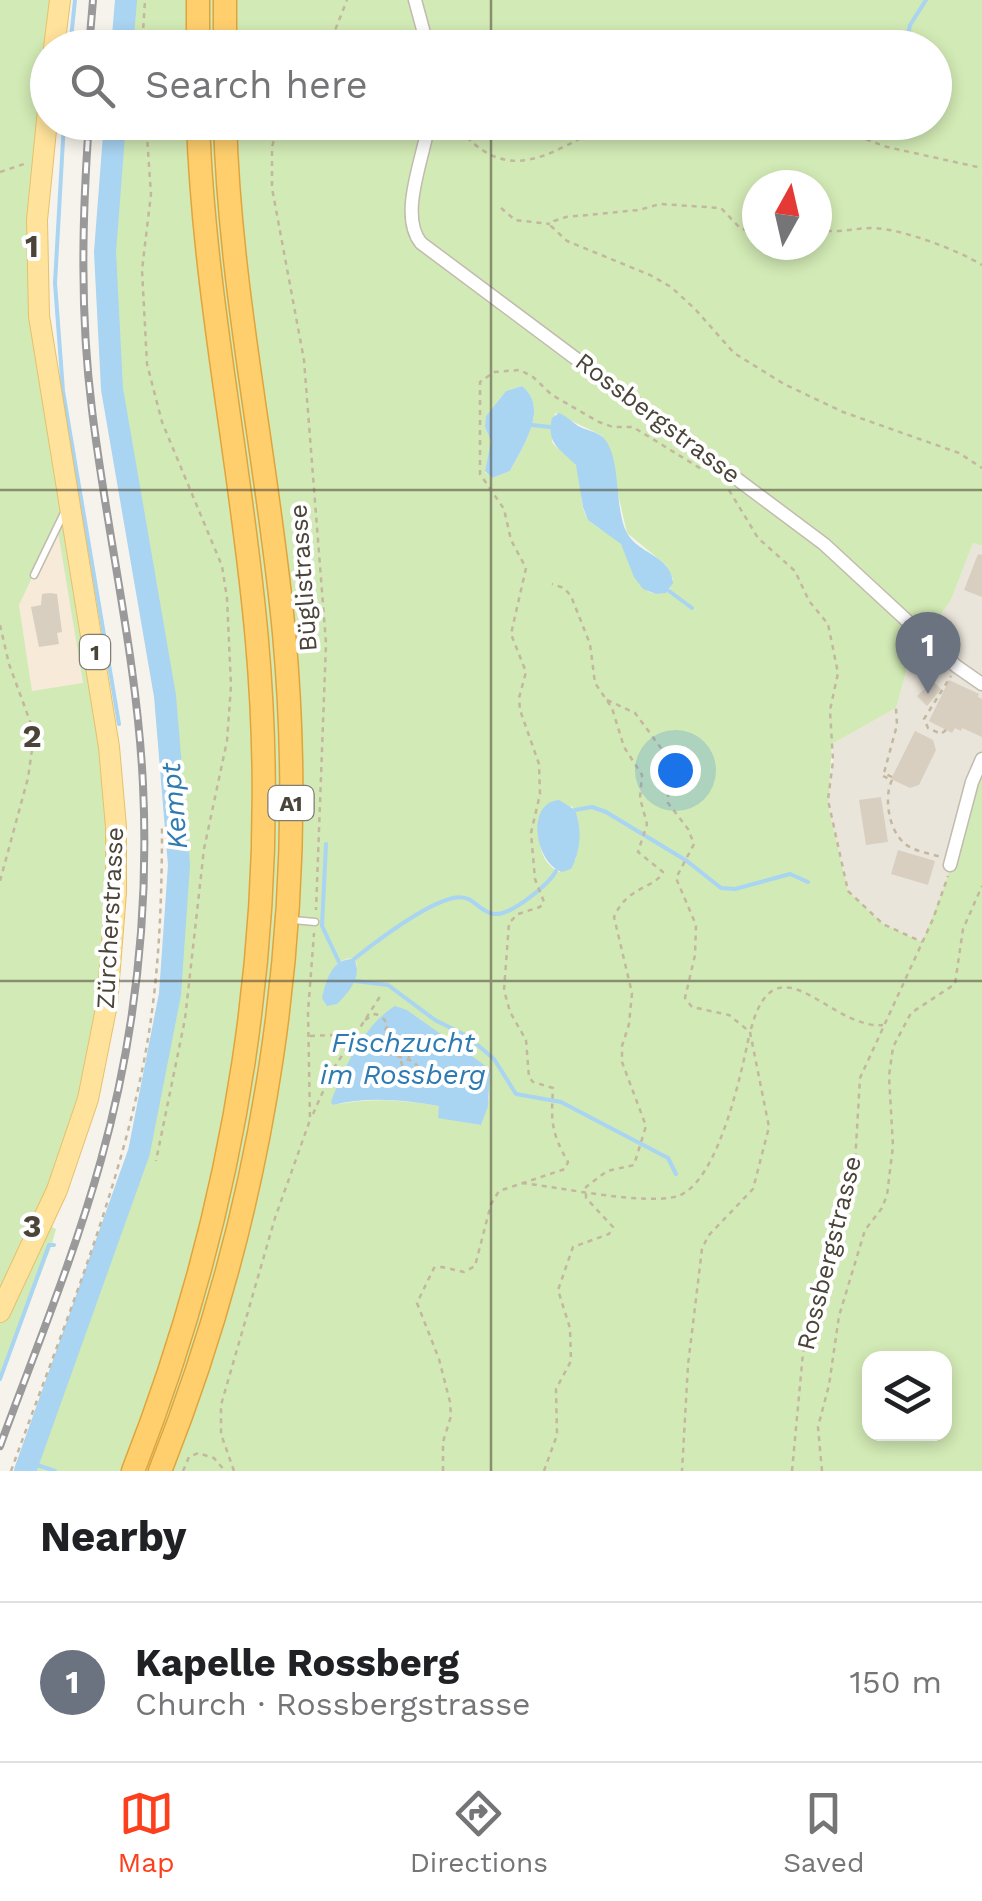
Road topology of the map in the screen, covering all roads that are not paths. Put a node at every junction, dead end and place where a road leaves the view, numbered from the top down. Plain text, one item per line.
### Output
1 (60, 0) edge
2 (198, 0) edge
3 (225, 0) edge
4 (415, 0) edge
5 (56, 30) edge
6 (198, 30) edge
7 (225, 30) edge
8 (423, 30) edge
9 (44, 140) edge
10 (199, 140) edge
11 (226, 140) edge
12 (425, 140) edge
13 (70, 507) junction
14 (34, 574) dead end
15 (982, 684) edge
16 (982, 759) edge
17 (951, 863) road end
18 (287, 920) junction
19 (315, 922) road end
20 (0, 1312) edge
21 (132, 1471) edge
22 (160, 1471) edge

1 - 5 main road
2 - 6 highway
3 - 7 highway
4 - 8 street
9 - 13 main road, Zürcherstrasse / 1
10 - 21 highway, A1
11 - 18 highway, A1
12 - 15 street, Rossbergstrasse
13 - 14 lane
13 - 20 main road, Zürcherstrasse / 1
16 - 17 street
18 - 19 lane
18 - 22 highway, A1

